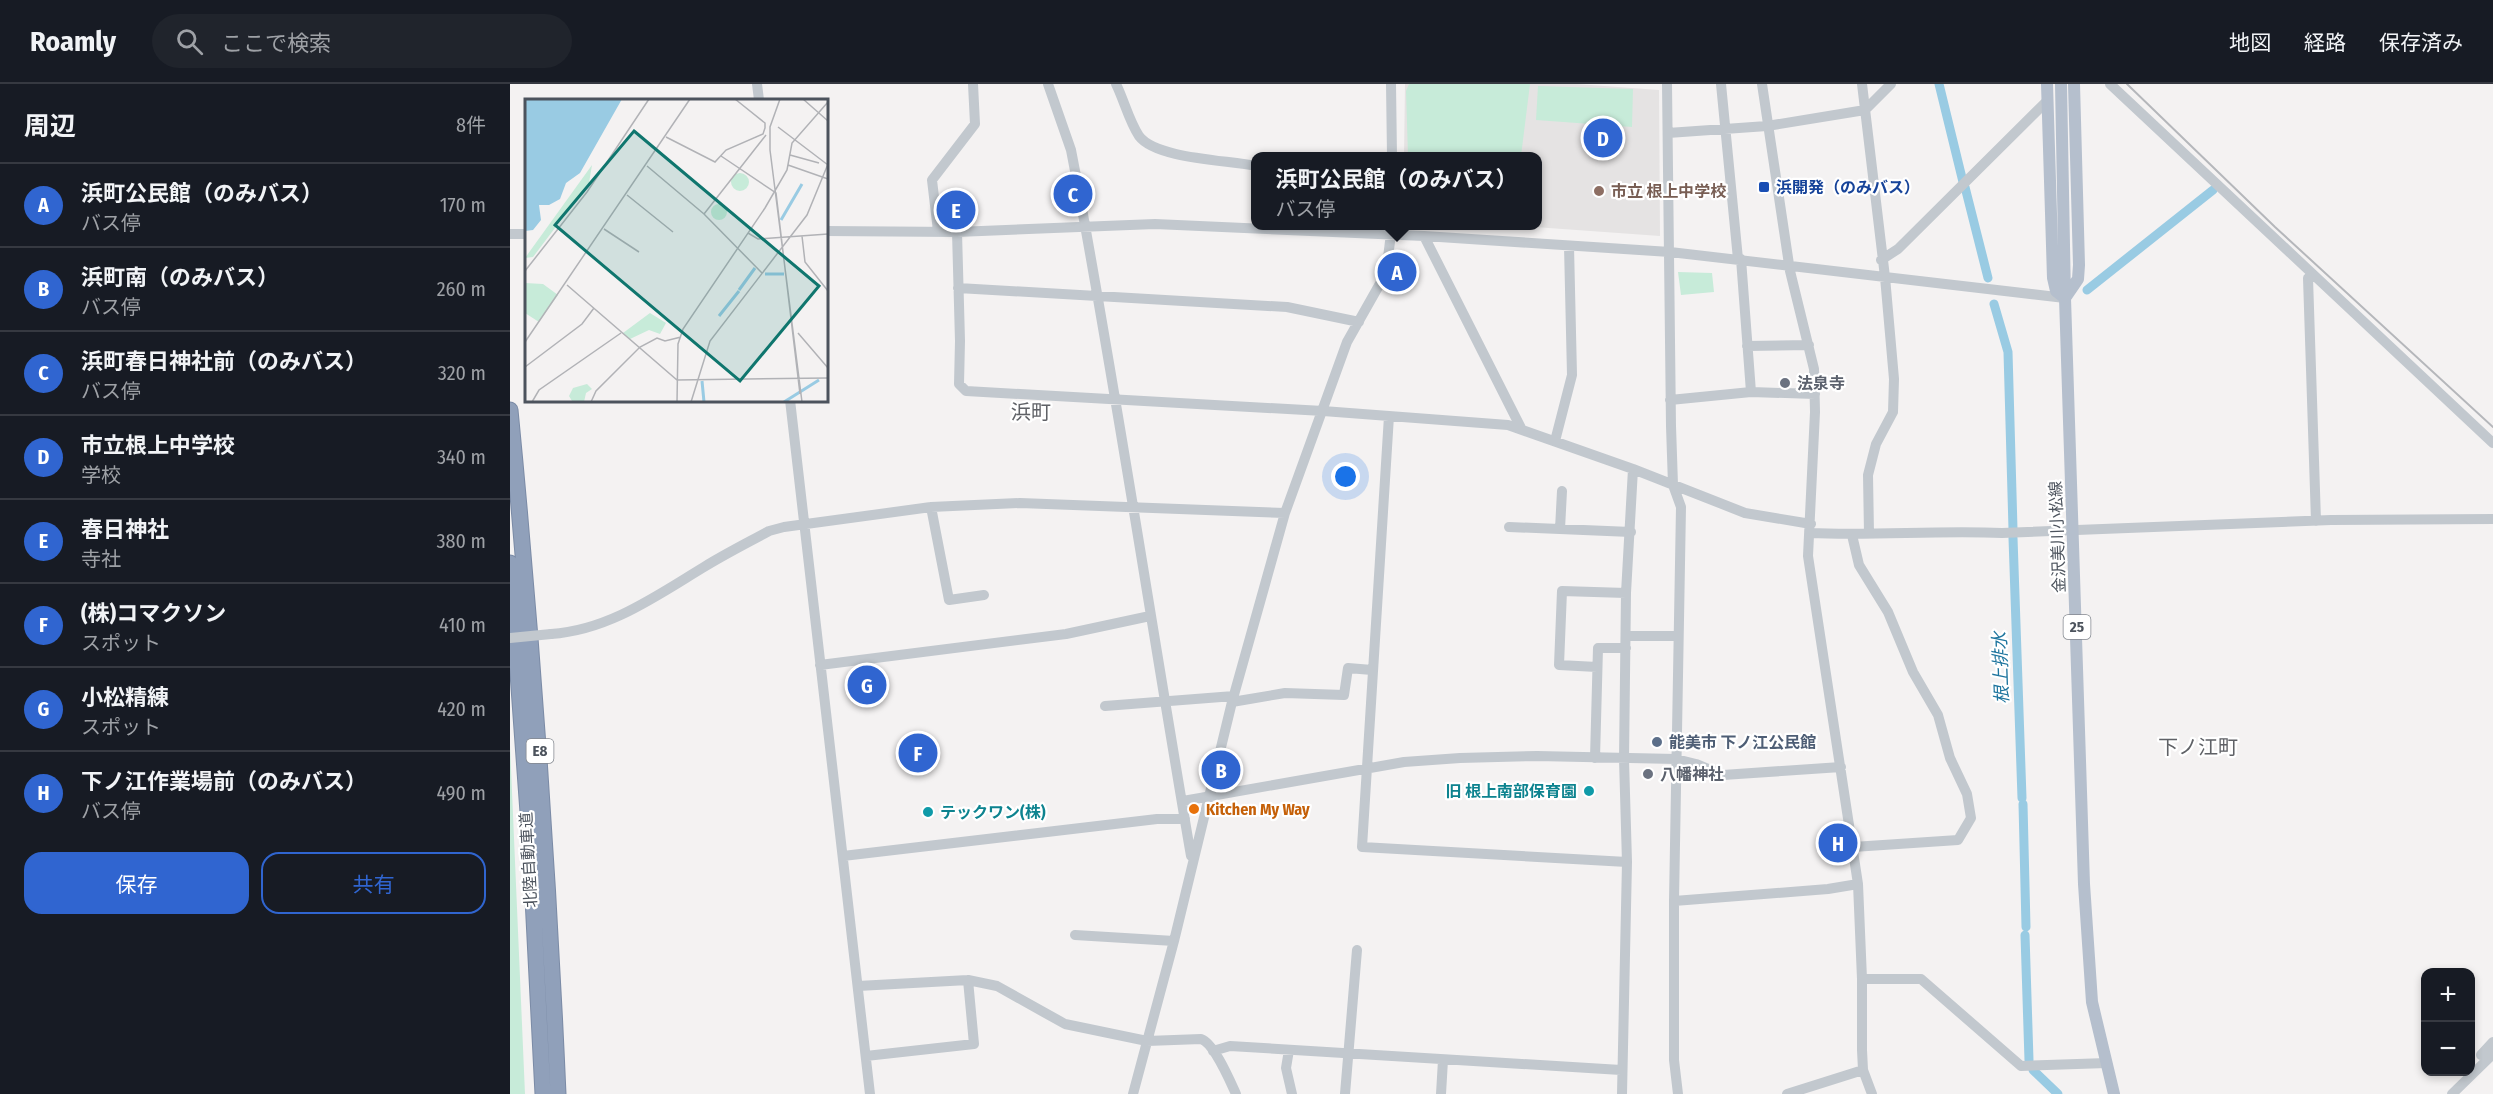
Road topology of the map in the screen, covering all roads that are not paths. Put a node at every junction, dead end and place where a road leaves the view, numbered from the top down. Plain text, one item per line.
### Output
1 (757, 84) edge
2 (973, 84) edge
3 (1048, 84) edge
4 (1116, 84) edge
5 (1391, 84) edge
6 (1667, 84) edge
7 (1721, 84) edge
8 (1762, 84) edge
9 (1862, 84) edge
10 (1891, 84) edge
11 (2046, 84) edge
12 (2061, 84) edge
13 (2074, 84) edge
14 (2110, 84) edge
15 (759, 99) edge
16 (2047, 100) junction
17 (1864, 110) junction
18 (1767, 126) junction
19 (1727, 128) junction
20 (1668, 133) junction
21 (1392, 152) edge
22 (1251, 165) edge
23 (1251, 226) edge
24 (1086, 227) junction
25 (1392, 230) edge
26 (828, 231) edge
27 (938, 231) junction
28 (957, 232) junction
29 (1424, 236) junction
30 (1569, 246) junction
31 (1670, 252) junction
32 (1740, 259) junction
33 (1881, 260) junction
34 (1789, 265) junction
35 (2313, 274) junction
36 (1885, 277) junction
37 (958, 288) junction
38 (1097, 296) junction
39 (2065, 298) junction
40 (1359, 322) junction
41 (1809, 345) junction
42 (1748, 346) junction
43 (1752, 392) junction
44 (1815, 394) junction
45 (1117, 399) junction
46 (1670, 400) junction
47 (790, 402) edge
48 (510, 410) edge
49 (1323, 411) junction
50 (1389, 416) junction
51 (1522, 430) junction
52 (1555, 441) junction
53 (2493, 443) edge
54 (1633, 469) junction
55 (1673, 485) junction
56 (1562, 490) dead end
57 (1134, 506) junction
58 (931, 507) junction
59 (1285, 513) junction
60 (2493, 519) edge
61 (2316, 521) junction
62 (803, 525) junction
63 (1509, 527) dead end
64 (1810, 528) junction
65 (1560, 529) junction
66 (2072, 530) junction
67 (1631, 532) junction
68 (1869, 533) junction
69 (1852, 535) junction
70 (510, 562) edge
71 (1626, 593) junction
72 (984, 595) dead end
73 (1150, 616) junction
74 (1626, 636) junction
75 (1678, 636) junction
76 (510, 638) edge
77 (1626, 648) junction
78 (820, 665) junction
79 (1597, 667) junction
80 (1372, 670) junction
81 (1233, 699) junction
82 (1165, 701) junction
83 (1105, 706) dead end
84 (1595, 758) junction
85 (1624, 759) junction
86 (1676, 759) junction
87 (1841, 767) junction
88 (1365, 770) junction
89 (1209, 797) junction
90 (1183, 801) junction
91 (1185, 819) junction
92 (1853, 847) junction
93 (843, 856) junction
94 (1192, 859) junction
95 (1626, 862) junction
96 (1858, 884) junction
97 (1674, 902) junction
98 (1075, 935) dead end
99 (1174, 940) junction
100 (1357, 950) dead end
101 (1862, 979) junction
102 (968, 980) junction
103 (858, 986) junction
104 (1147, 1041) junction
105 (2493, 1042) edge
106 (1289, 1050) junction
107 (1213, 1051) junction
108 (1350, 1054) junction
109 (2493, 1054) edge
110 (2481, 1055) dead end
111 (866, 1056) junction
112 (1443, 1060) junction
113 (2107, 1063) junction
114 (1621, 1070) junction
115 (1863, 1070) junction
116 (543, 1094) edge
117 (558, 1094) edge
118 (870, 1094) edge
119 (1133, 1094) edge
120 (1236, 1094) edge
121 (1292, 1094) edge
122 (1345, 1094) edge
123 (1441, 1094) edge
124 (1622, 1094) edge
125 (1678, 1094) edge
126 (1787, 1094) edge
127 (1872, 1094) edge
128 (2114, 1094) edge
129 (2452, 1094) edge

1 - 15 street
2 - 27 street
3 - 24 street
4 - 22 street
5 - 21 street
6 - 20 street
7 - 19 street
8 - 18 street
9 - 17 street
10 - 17 street
11 - 16 main road
12 - 39 main road, 金沢美川小松線 / 25
13 - 39 main road
14 - 35 street
16 - 33 street
16 - 39 main road
17 - 18 street
17 - 33 street
18 - 19 street
18 - 34 street
19 - 20 street
19 - 32 street
20 - 31 street
23 - 24 street
24 - 28 street
24 - 38 street
25 - 29 street
25 - 40 street
26 - 27 street
27 - 28 street
28 - 37 street
29 - 30 street
29 - 51 street
30 - 31 street
30 - 52 street
31 - 32 street
31 - 46 street
32 - 34 street
32 - 42 street
33 - 36 street
34 - 36 street
34 - 41 street
35 - 53 street
35 - 61 street
36 - 39 street
36 - 68 street
37 - 38 street
37 - 45 street
38 - 40 street
38 - 45 street
39 - 66 main road, 金沢美川小松線 / 25
40 - 49 street
41 - 42 street
41 - 44 street
42 - 43 street
43 - 44 street
43 - 46 street
44 - 64 street
45 - 49 street
45 - 57 street
46 - 55 street
47 - 62 street
48 - 117 highway, 北陸自動車道 / E8
49 - 50 street
49 - 59 street
50 - 51 street
50 - 80 street
51 - 52 street
52 - 54 street
54 - 55 street
54 - 67 street
55 - 64 street
55 - 75 street
56 - 65 street
57 - 58 street
57 - 59 street
57 - 73 street
58 - 62 street
58 - 72 street
59 - 81 street
60 - 61 street
61 - 66 street
62 - 76 street, bridge
62 - 78 street
63 - 65 street
64 - 69 street
64 - 87 street
65 - 67 street
66 - 68 street
66 - 113 main road, 金沢美川小松線 / 25
67 - 71 street
68 - 69 street
69 - 92 street
70 - 116 highway, 北陸自動車道 / E8
71 - 74 street
71 - 79 street
73 - 78 street
73 - 82 street
74 - 75 street
74 - 77 street
75 - 86 street
77 - 79 street
77 - 85 street
78 - 93 street
79 - 84 street
80 - 81 street
80 - 88 street
81 - 82 street
81 - 89 street
82 - 83 street
82 - 90 street
84 - 85 street
84 - 88 street
85 - 86 street
85 - 95 street
86 - 87 street
86 - 97 street
87 - 92 street
88 - 89 street
88 - 95 street
89 - 90 street
89 - 94 street
90 - 91 street
91 - 93 street
91 - 94 street
92 - 96 street
93 - 103 street
94 - 99 street
95 - 114 street
96 - 97 street
96 - 101 street
97 - 125 street
98 - 99 street
99 - 104 street
100 - 108 street
101 - 113 street
101 - 115 street
102 - 103 street
102 - 104 street
102 - 111 street
103 - 111 street
104 - 107 street
104 - 119 street
105 - 110 street
106 - 107 street
106 - 108 street
106 - 121 street
107 - 120 street
108 - 112 street
108 - 122 street
109 - 129 street
111 - 118 street
112 - 114 street
112 - 123 street
113 - 128 main road, 金沢美川小松線 / 25
114 - 124 street
115 - 126 street
115 - 127 street

